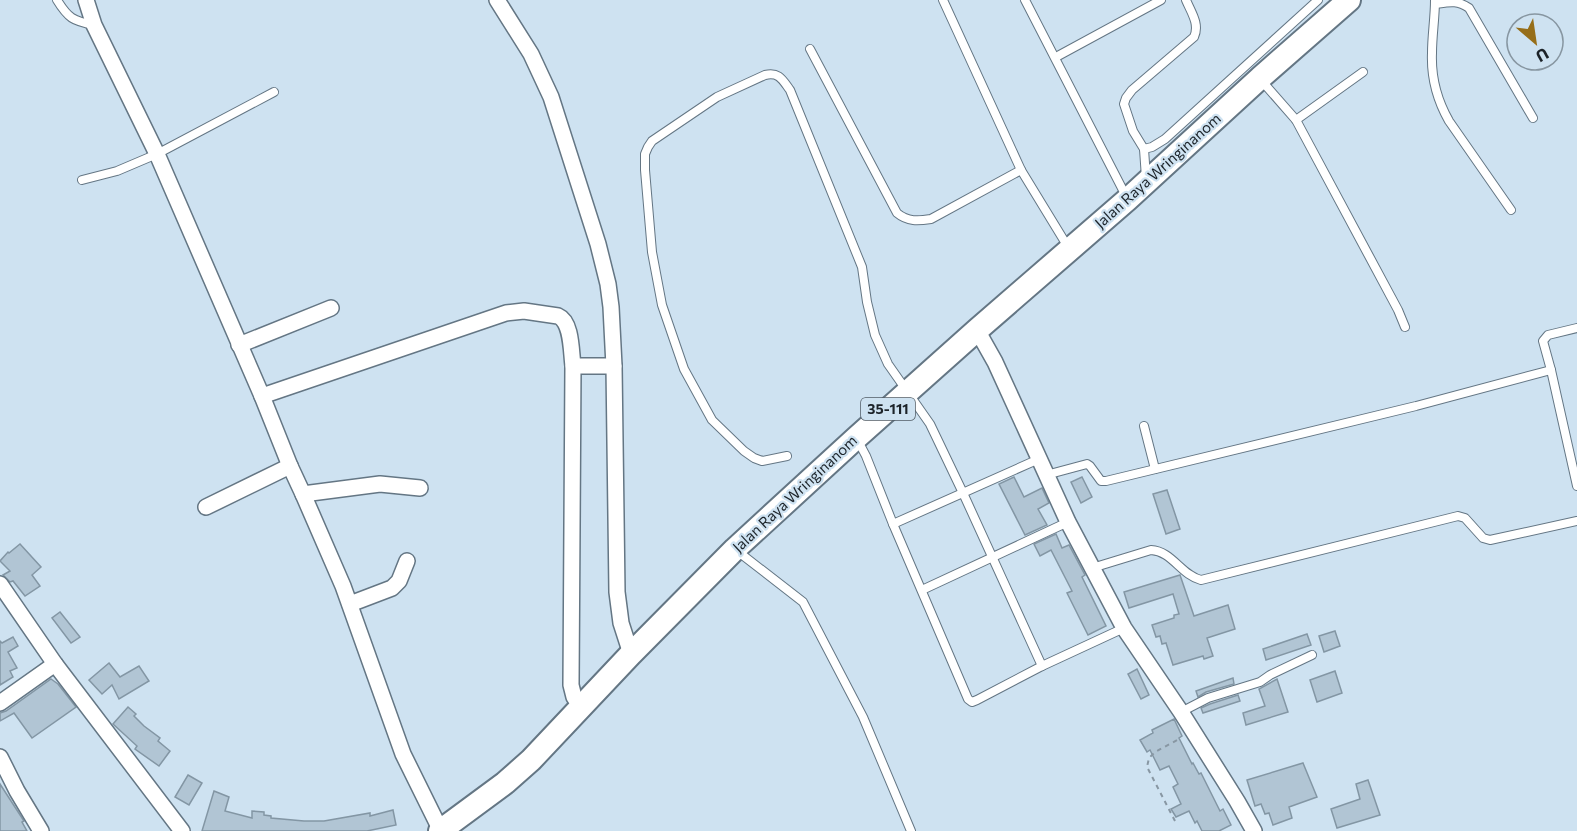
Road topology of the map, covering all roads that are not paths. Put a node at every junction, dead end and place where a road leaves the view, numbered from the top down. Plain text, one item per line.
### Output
1 (57, 0) edge
2 (86, 0) edge
3 (497, 0) edge
4 (943, 0) edge
5 (1025, 0) edge
6 (1161, 0) edge
7 (1186, 0) edge
8 (1349, 0) edge
9 (1435, 2) edge
10 (1322, 6) edge
11 (94, 25) junction
12 (810, 49) dead end
13 (1056, 57) junction
14 (1363, 72) dead end
15 (1260, 78) junction
16 (274, 92) dead end
17 (1533, 118) dead end
18 (1296, 120) junction
19 (1144, 149) junction
20 (157, 154) junction
21 (1021, 170) junction
22 (82, 180) dead end
23 (1147, 182) junction
24 (1128, 199) junction
25 (1511, 210) dead end
26 (1070, 249) junction
27 (331, 308) dead end
28 (1405, 327) dead end
29 (1577, 328) edge
30 (982, 339) junction
31 (239, 345) junction
32 (573, 366) junction
33 (615, 366) junction
34 (1551, 370) junction
35 (908, 391) junction
36 (262, 396) junction
37 (1144, 426) dead end
38 (861, 447) junction
39 (787, 456) dead end
40 (1039, 459) junction
41 (290, 466) junction
42 (1155, 469) junction
43 (1046, 475) junction
44 (1577, 486) edge
45 (420, 488) dead end
46 (963, 493) junction
47 (303, 494) junction
48 (206, 507) dead end
49 (1577, 521) edge
50 (1068, 522) junction
51 (893, 524) junction
52 (743, 556) junction
53 (993, 557) junction
54 (407, 561) dead end
55 (1092, 568) junction
56 (0, 584) edge
57 (922, 590) junction
58 (350, 604) junction
59 (1124, 627) junction
60 (631, 654) junction
61 (1312, 655) dead end
62 (55, 664) junction
63 (1042, 666) junction
64 (0, 703) edge
65 (581, 707) junction
66 (1181, 712) junction
67 (0, 757) edge
68 (41, 831) edge
69 (182, 831) edge
70 (441, 831) edge
71 (911, 831) edge
72 (1254, 831) edge

1 - 11 lane
2 - 11 street
3 - 33 street
4 - 21 lane
5 - 13 lane
6 - 13 lane
7 - 19 lane
8 - 10 main road, Jalan Raya Wringinanom / 35-111
9 - 17 lane
9 - 25 lane
10 - 15 main road, Jalan Raya Wringinanom / 35-111
10 - 19 lane
11 - 20 street
12 - 21 lane
13 - 24 lane
14 - 18 lane
15 - 18 lane
15 - 23 main road, Jalan Raya Wringinanom / 35-111
16 - 20 lane
18 - 28 lane
19 - 23 lane
20 - 22 lane
20 - 31 street
21 - 26 lane
23 - 24 main road, Jalan Raya Wringinanom / 35-111
24 - 26 main road, Jalan Raya Wringinanom / 35-111
26 - 30 main road, Jalan Raya Wringinanom / 35-111
27 - 31 street
29 - 34 lane
30 - 35 main road, Jalan Raya Wringinanom / 35-111
30 - 40 street
31 - 36 street
32 - 33 street
32 - 36 street
32 - 65 street
33 - 60 street
34 - 42 lane
34 - 44 lane
35 - 38 main road, Jalan Raya Wringinanom / 35-111
35 - 39 lane
35 - 46 lane
36 - 41 street
37 - 42 lane
38 - 51 lane
38 - 52 main road, Jalan Raya Wringinanom / 35-111
40 - 43 street
40 - 46 lane
41 - 47 street
41 - 48 street
42 - 43 lane
43 - 50 street
45 - 47 street
46 - 51 lane
46 - 53 lane
47 - 58 street
49 - 55 lane
50 - 53 lane
50 - 55 street
51 - 57 lane
52 - 60 main road, Jalan Raya Wringinanom / 35-111
52 - 71 lane
53 - 57 lane
53 - 63 lane
54 - 58 street
55 - 59 street
56 - 62 street
57 - 63 lane
58 - 70 street
59 - 63 lane
59 - 66 street
60 - 65 main road, Jalan Raya Wringinanom / 35-111
61 - 66 lane
62 - 64 street
62 - 69 street
65 - 70 main road, Jalan Raya Wringinanom / 35-111
66 - 72 street
67 - 68 street

